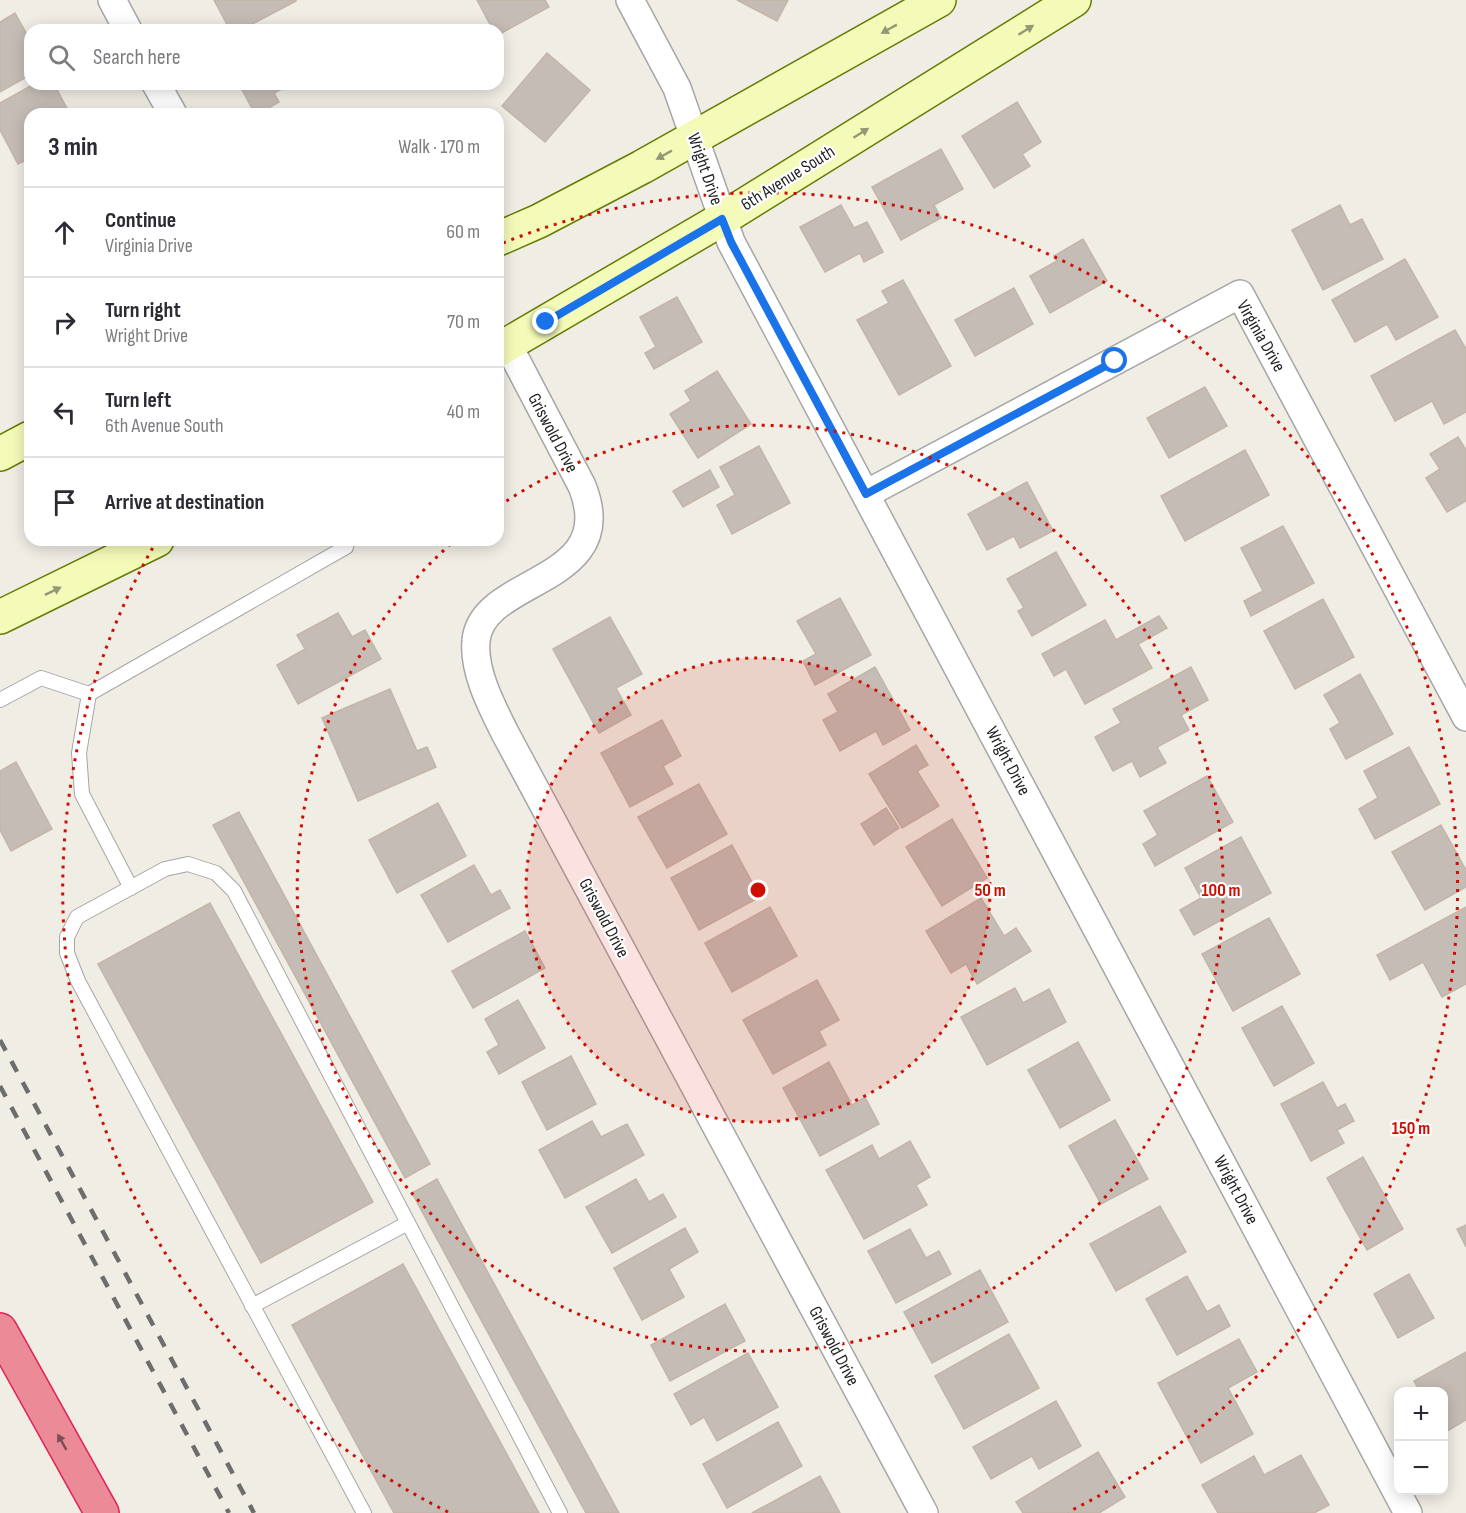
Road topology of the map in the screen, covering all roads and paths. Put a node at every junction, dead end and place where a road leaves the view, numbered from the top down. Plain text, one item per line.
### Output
1 (112, 0) edge
2 (630, 0) edge
3 (939, 0) edge
4 (1074, 0) edge
5 (125, 24) edge
6 (159, 90) edge
7 (169, 108) edge
8 (695, 138) junction
9 (722, 219) junction
10 (504, 236) edge
11 (504, 346) edge
12 (504, 349) edge
13 (24, 441) edge
14 (0, 454) edge
15 (866, 494) junction
16 (145, 546) edge
17 (346, 546) edge
18 (0, 617) edge
19 (89, 694) junction
20 (0, 700) edge
21 (1466, 717) edge
22 (131, 888) junction
23 (408, 1223) junction
24 (252, 1306) junction
25 (0, 1330) edge
26 (97, 1503) edge
27 (364, 1513) edge
28 (560, 1513) edge
29 (924, 1513) edge
30 (1408, 1513) edge

1 - 5 street
2 - 8 street, Wright Drive
3 -> 8 street
9 -> 4 street, 6th Avenue South
6 - 7 street
8 - 9 street, Wright Drive
8 -> 10 street
9 - 11 street, 6th Avenue South
9 - 15 street, Wright Drive
12 - 29 street, Griswold Drive
13 - 14 street
15 - 21 street, Virginia Drive
15 - 30 street, Wright Drive
18 -> 16 street
17 - 19 lane
19 - 20 lane
19 - 22 lane
22 - 23 lane
22 - 24 lane
23 - 24 lane
23 - 28 lane
24 - 27 lane
26 -> 25 highway

